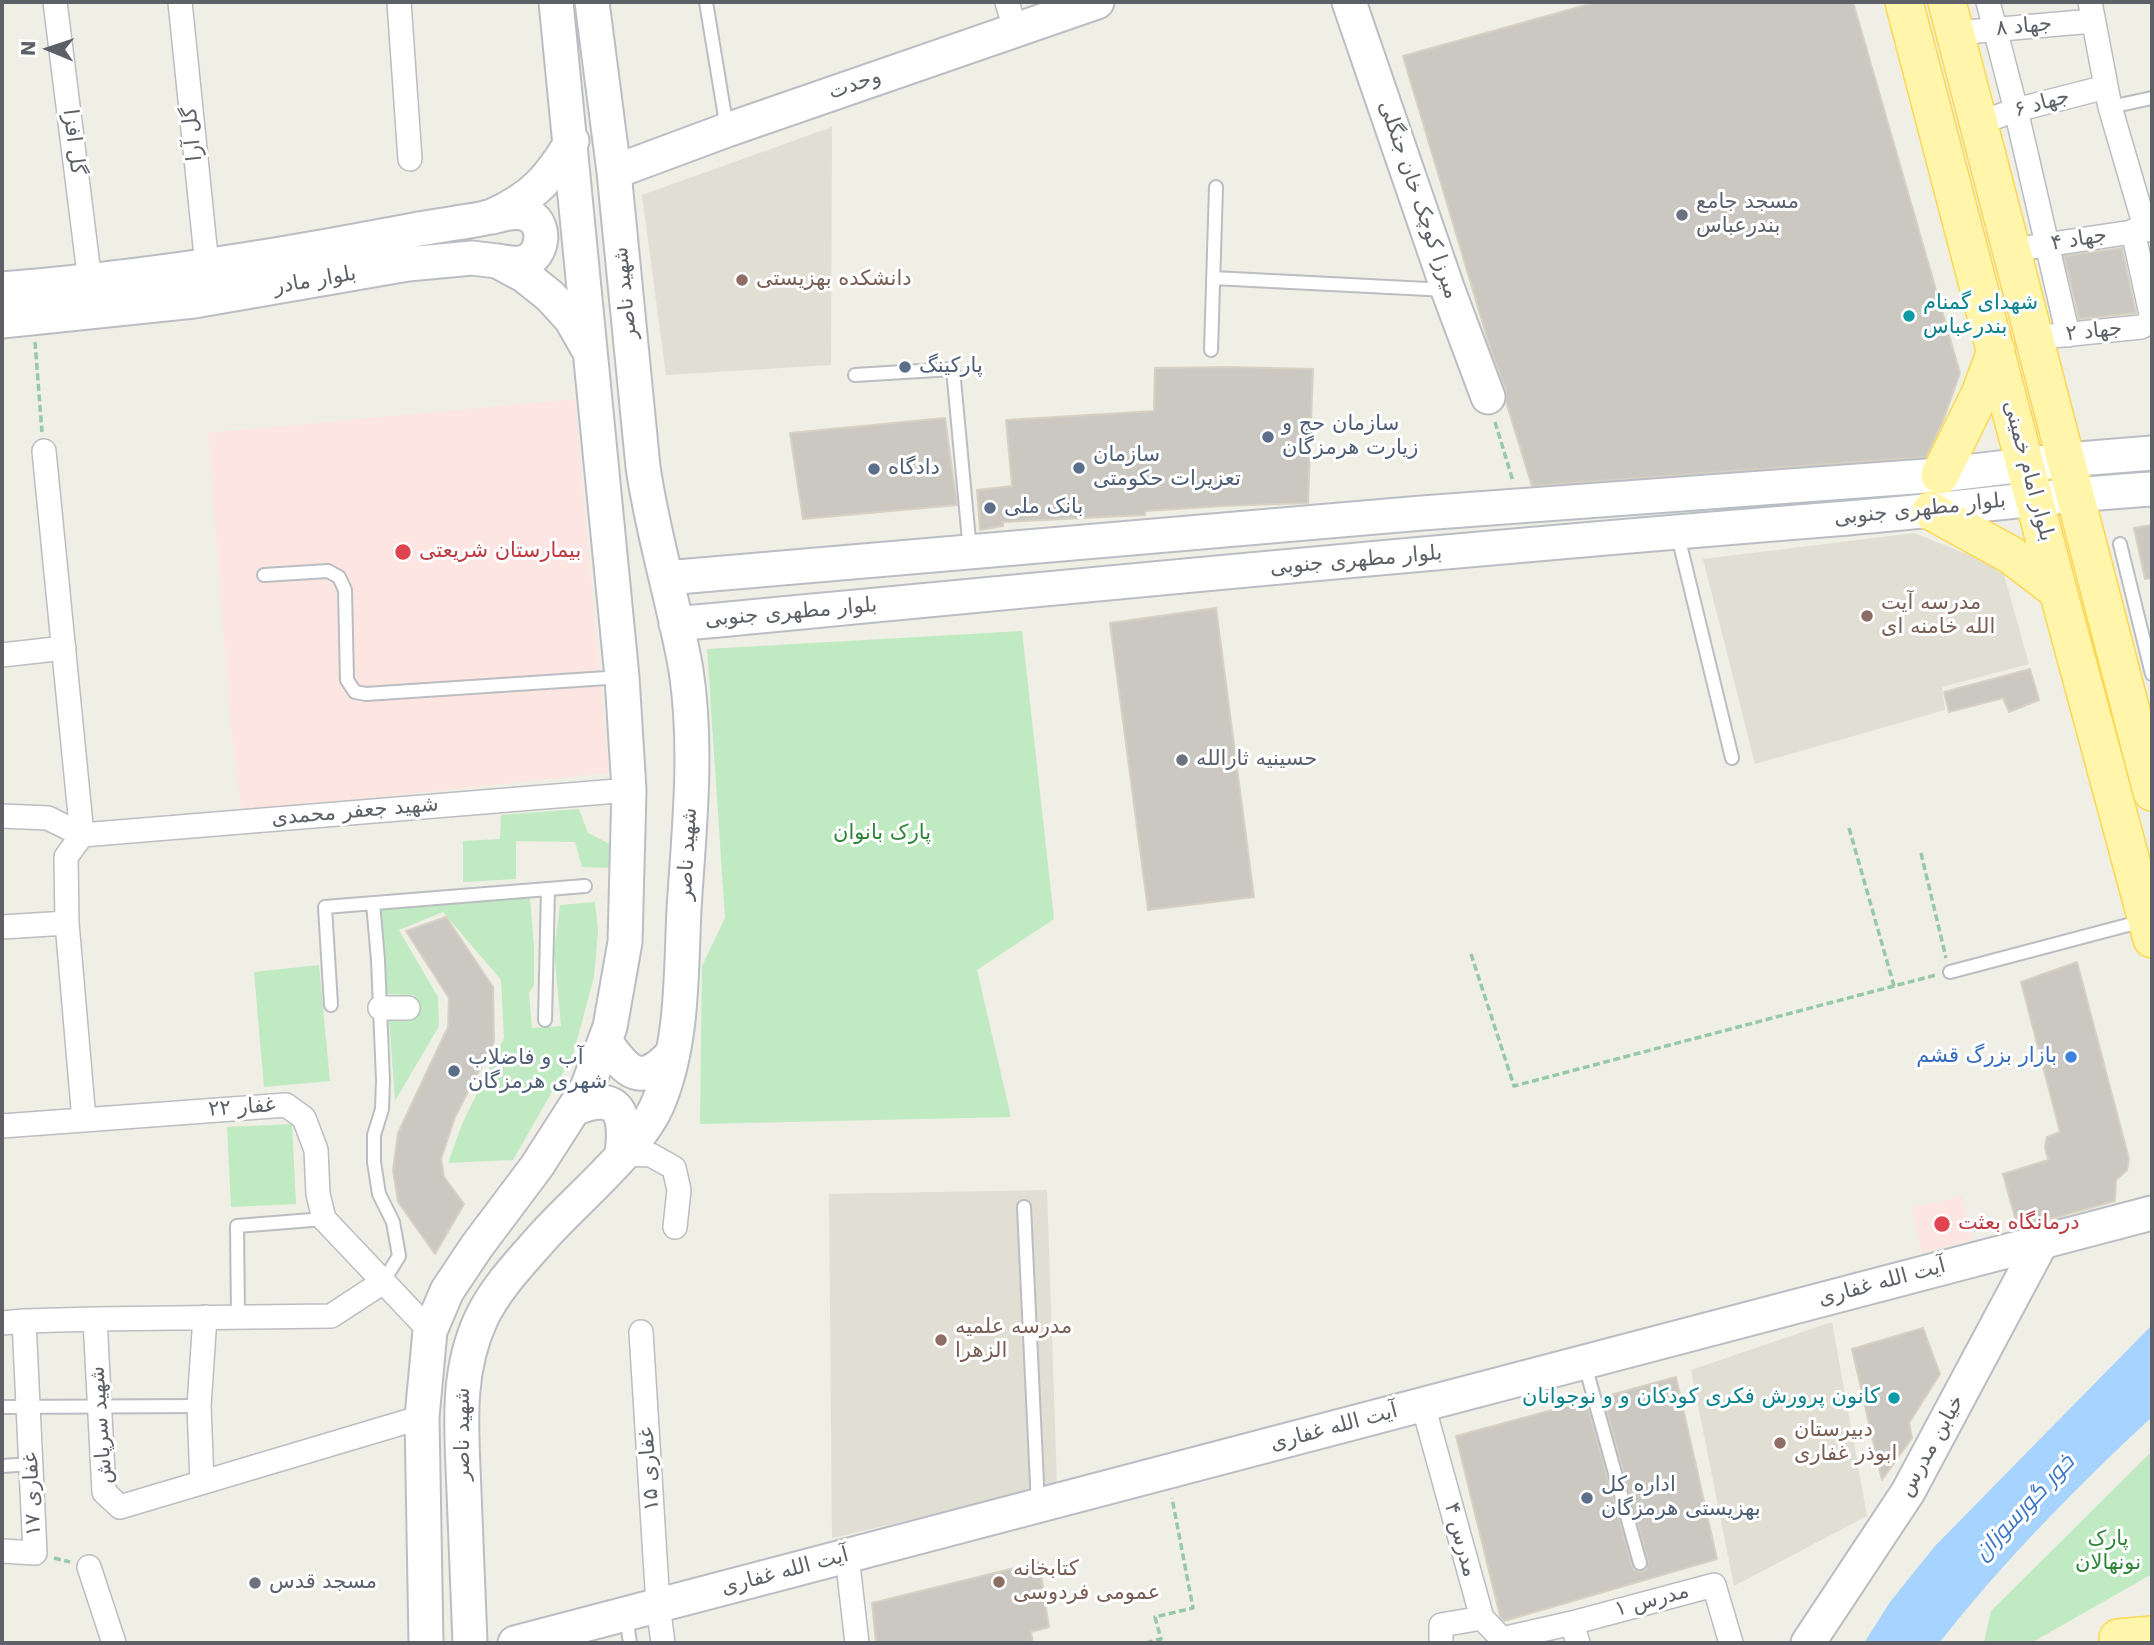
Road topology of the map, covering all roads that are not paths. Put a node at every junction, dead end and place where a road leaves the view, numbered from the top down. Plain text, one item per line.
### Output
1 (55, 2) edge
2 (180, 2) edge
3 (400, 2) edge
4 (556, 2) edge
5 (592, 2) edge
6 (706, 2) edge
7 (1097, 2) edge
8 (1324, 2) edge
9 (1349, 2) edge
10 (1904, 2) edge
11 (1988, 2) edge
12 (2091, 11) edge
13 (1011, 15) edge
14 (1951, 17) edge
15 (1995, 29) junction
16 (1368, 53) junction
17 (2108, 97) junction
18 (2152, 98) edge
19 (2017, 110) junction
20 (1979, 123) junction
21 (727, 130) junction
22 (572, 141) junction
23 (410, 159) dead end
24 (614, 173) junction
25 (1216, 187) dead end
26 (490, 217) junction
27 (2144, 230) edge
28 (2048, 245) junction
29 (2012, 250) junction
30 (497, 261) junction
31 (207, 266) junction
32 (1213, 278) junction
33 (90, 282) junction
34 (2, 289) edge
35 (1448, 290) junction
36 (18, 320) edge
37 (2152, 320) edge
38 (2051, 336) junction
39 (1211, 350) dead end
40 (589, 351) junction
41 (1996, 351) junction
42 (855, 375) dead end
43 (1488, 397) road end
44 (44, 451) road end
45 (2152, 453) edge
46 (1940, 475) junction
47 (2071, 477) junction
48 (2031, 481) junction
49 (2152, 489) edge
50 (1601, 500) junction
51 (1931, 511) junction
52 (1677, 531) junction
53 (1605, 537) junction
54 (1069, 543) junction
55 (2120, 544) dead end
56 (970, 551) junction
57 (264, 575) dead end
58 (666, 578) junction
59 (1073, 587) junction
60 (2058, 591) junction
61 (676, 624) junction
62 (64, 648) junction
63 (2, 655) edge
64 (2152, 674) edge
65 (622, 677) junction
66 (2147, 751) edge
67 (1732, 758) dead end
68 (628, 790) junction
69 (2152, 792) edge
70 (2, 816) edge
71 (82, 835) junction
72 (584, 886) dead end
73 (548, 889) junction
74 (373, 903) junction
75 (67, 923) junction
76 (2, 927) edge
77 (2150, 930) edge
78 (1950, 972) road end
79 (331, 1005) dead end
80 (380, 1008) junction
81 (408, 1008) dead end
82 (545, 1020) dead end
83 (605, 1041) junction
84 (672, 1054) junction
85 (574, 1109) junction
86 (84, 1120) junction
87 (2, 1126) edge
88 (622, 1154) junction
89 (1024, 1207) dead end
90 (2152, 1213) edge
91 (324, 1219) junction
92 (675, 1227) dead end
93 (2042, 1241) junction
94 (383, 1282) junction
95 (205, 1317) junction
96 (238, 1317) junction
97 (95, 1319) junction
98 (13, 1322) edge
99 (430, 1331) junction
100 (641, 1332) dead end
101 (1584, 1362) junction
102 (1423, 1405) junction
103 (101, 1406) junction
104 (199, 1406) junction
105 (2, 1407) edge
106 (29, 1407) junction
107 (422, 1417) junction
108 (32, 1464) junction
109 (2, 1466) edge
110 (202, 1482) junction
111 (1038, 1506) junction
112 (2, 1551) edge
113 (847, 1556) junction
114 (1640, 1563) dead end
115 (89, 1567) road end
116 (658, 1605) junction
117 (1482, 1618) junction
118 (2152, 1621) edge
119 (628, 1629) edge
120 (1575, 1633) edge
121 (553, 1639) edge
122 (2125, 1639) edge
123 (114, 1643) edge
124 (426, 1643) edge
125 (470, 1643) edge
126 (515, 1643) edge
127 (663, 1643) edge
128 (857, 1643) edge
129 (1441, 1643) edge
130 (1731, 1643) edge
131 (1808, 1643) edge

1 - 33 street, گل افزا
2 - 31 street, گل آرا
3 - 23 street
4 - 22 street, شهید ناصر
5 - 24 street, شهید ناصر
6 - 21 lane
7 - 13 street, وحدت
8 - 16 street
9 - 16 street, میرزا کوچک خان جنگلی
10 - 41 main road, بلوار امام خمینی
11 - 15 street
12 - 15 street, جهاد ۸
12 - 17 street
13 - 21 street, وحدت
14 - 15 street, جهاد ۸
14 - 20 main road, بلوار امام خمینی
15 - 19 street
16 - 35 street, میرزا کوچک خان جنگلی
17 - 18 lane
17 - 19 street, جهاد ۶
17 - 27 street
19 - 20 street, جهاد ۶
19 - 28 street
20 - 29 main road, بلوار امام خمینی
21 - 24 street, وحدت
22 - 26 street, بلوار مادر
22 - 40 street, شهید ناصر
24 - 58 street, شهید ناصر
25 - 32 lane
26 - 30 street
26 - 31 street, بلوار مادر
27 - 28 street, جهاد ۴
27 - 37 street
28 - 29 street, جهاد ۴
28 - 38 street
29 - 38 main road, بلوار امام خمینی
30 - 36 street, بلوار مادر
30 - 40 street, بلوار مادر
31 - 33 street, بلوار مادر
32 - 35 lane
32 - 39 lane
33 - 34 street, بلوار مادر
35 - 43 street, میرزا کوچک خان جنگلی
37 - 38 street, جهاد ۲
38 - 47 main road, بلوار امام خمینی
40 - 65 street, شهید ناصر
41 - 46 main road
41 - 48 main road, بلوار امام خمینی
42 - 56 lane
44 - 62 street
45 - 47 street
46 - 48 street, بلوار مطهری جنوبی
46 - 50 street, بلوار مطهری جنوبی
47 - 48 street
47 - 49 street
47 - 66 main road, بلوار امام خمینی
48 - 51 street, بلوار مطهری جنوبی
48 - 60 main road, بلوار امام خمینی
50 - 53 street
50 - 54 street, بلوار مطهری جنوبی
51 - 52 street, بلوار مطهری جنوبی
51 - 60 main road
52 - 53 street, بلوار مطهری جنوبی
52 - 67 lane
53 - 59 street, بلوار مطهری جنوبی
54 - 56 street, بلوار مطهری جنوبی
54 - 59 street
55 - 64 lane
56 - 58 street, بلوار مطهری جنوبی
57 - 65 lane
58 - 61 street, شهید ناصر
59 - 61 street, بلوار مطهری جنوبی
60 - 77 main road, بلوار امام خمینی
61 - 84 street, شهید ناصر
62 - 63 street
62 - 71 street
65 - 68 street, شهید ناصر
66 - 69 main road, بلوار امام خمینی
68 - 71 street, شهید جعفر محمدی
68 - 83 street, شهید ناصر
70 - 71 street
71 - 75 street
72 - 73 lane
73 - 74 lane
73 - 82 lane
74 - 79 lane
74 - 80 lane
75 - 76 street
75 - 86 street
77 - 78 lane
80 - 81 street
80 - 94 lane
83 - 84 street
83 - 85 street, شهید ناصر
84 - 88 street, شهید ناصر
85 - 88 street
85 - 99 street, شهید ناصر
86 - 87 street, غفار ۲۲
86 - 91 street, غفار ۲۲
88 - 92 street
88 - 125 street, شهید ناصر
89 - 111 lane
90 - 93 street, آیت الله غفاری
91 - 94 street
91 - 96 lane
93 - 101 street, آیت الله غفاری
93 - 131 street, خیابن مدرس
94 - 96 street
94 - 99 street
95 - 96 street
95 - 97 street
95 - 104 street
97 - 98 street
97 - 103 street, شهید سرپاش
98 - 106 street, غفاری ۱۷
99 - 107 street, شهید ناصر
100 - 116 street, غفاری ۱۵
101 - 102 street, آیت الله غفاری
101 - 114 lane
102 - 111 street, آیت الله غفاری
102 - 117 street, مدرس ۴
103 - 104 lane
103 - 106 lane
103 - 110 street, شهید سرپاش
104 - 110 street
105 - 106 lane
106 - 108 street, غفاری ۱۷
107 - 110 street, شهید سرپاش
107 - 124 street, شهید ناصر
108 - 109 lane
108 - 112 street, غفاری ۱۷
111 - 113 street, آیت الله غفاری
113 - 116 street, آیت الله غفاری
113 - 128 street
115 - 123 street
116 - 119 street, آیت الله غفاری
116 - 127 street, غفاری ۱۵
117 - 120 street
117 - 129 street
118 - 122 street
119 - 121 street, آیت الله غفاری
120 - 130 street, مدرس ۱
121 - 126 street, آیت الله غفاری

